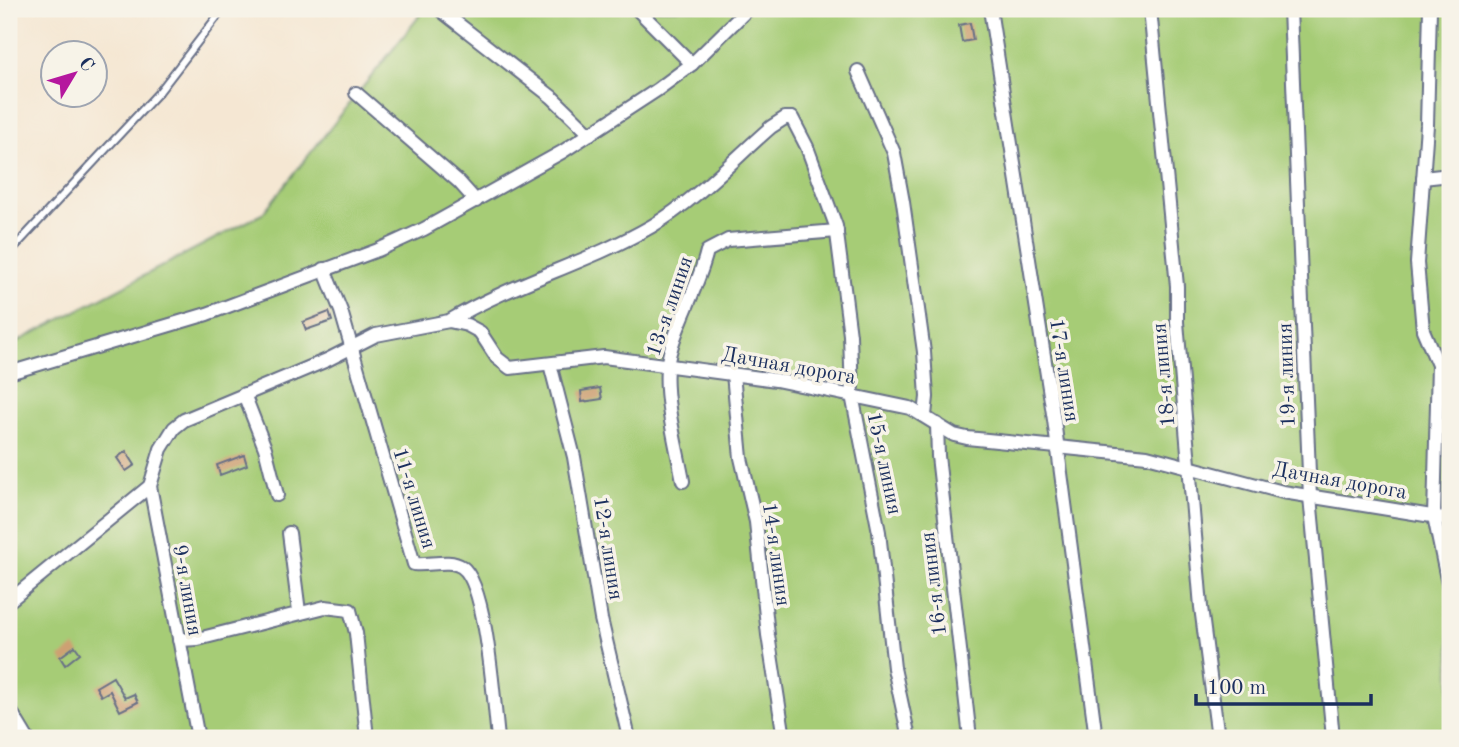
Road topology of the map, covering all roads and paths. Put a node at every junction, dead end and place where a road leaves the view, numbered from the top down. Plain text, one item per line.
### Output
1 (223, 9) edge
2 (439, 9) edge
3 (637, 9) edge
4 (748, 9) edge
5 (990, 9) edge
6 (1150, 9) edge
7 (1290, 9) edge
8 (1430, 9) edge
9 (692, 64) junction
10 (858, 71) dead end
11 (356, 93) dead end
12 (590, 134) junction
13 (1450, 175) edge
14 (1423, 178) junction
15 (476, 201) junction
16 (837, 230) junction
17 (9, 253) edge
18 (324, 269) junction
19 (449, 321) junction
20 (351, 346) junction
21 (550, 365) junction
22 (667, 366) junction
23 (9, 373) edge
24 (733, 374) junction
25 (244, 394) junction
26 (852, 395) junction
27 (925, 415) junction
28 (937, 424) junction
29 (1057, 448) junction
30 (1189, 467) junction
31 (683, 481) dead end
32 (150, 485) junction
33 (277, 495) dead end
34 (1310, 497) junction
35 (1434, 516) junction
36 (1450, 519) edge
37 (289, 533) dead end
38 (1450, 594) edge
39 (9, 601) edge
40 (299, 612) junction
41 (178, 640) junction
42 (9, 708) edge
43 (27, 738) edge
44 (198, 738) edge
45 (367, 738) edge
46 (498, 738) edge
47 (629, 738) edge
48 (784, 738) edge
49 (909, 738) edge
50 (970, 738) edge
51 (1096, 738) edge
52 (1218, 738) edge
53 (1334, 738) edge

1 - 17 lane
2 - 12 street
3 - 9 street
4 - 9 street
5 - 29 street, 17-я линия
6 - 30 street, 18-я линия
7 - 34 street, 19-я линия
8 - 14 street
9 - 12 street
10 - 27 street
11 - 15 street
12 - 15 street
13 - 14 street
14 - 35 street
15 - 18 street
16 - 19 street, 15-я линия
16 - 22 street, 13-я линия
16 - 26 street, 15-я линия
18 - 20 street, 11-я линия
18 - 23 street
19 - 20 street
19 - 21 street, Дачная дорога
20 - 25 street
20 - 46 street, 11-я линия
21 - 22 street, Дачная дорога
21 - 47 street, 12-я линия
22 - 24 street, Дачная дорога
22 - 31 street, 13-я линия
24 - 26 street, Дачная дорога
24 - 48 street, 14-я линия
25 - 32 street, 9-я линия
25 - 33 street
26 - 27 street, Дачная дорога
26 - 49 street, 15-я линия
27 - 28 street, Дачная дорога
28 - 29 street, Дачная дорога
28 - 50 street, 16-я линия
29 - 30 street, Дачная дорога
29 - 51 street, 17-я линия
30 - 34 street, Дачная дорога
30 - 52 street, 18-я линия
32 - 39 street
32 - 41 street, 9-я линия
34 - 35 street, Дачная дорога
34 - 53 street, 19-я линия
35 - 36 street, Дачная дорога
35 - 38 street
37 - 40 street
40 - 41 street
40 - 45 street
41 - 44 street, 9-я линия
42 - 43 street

